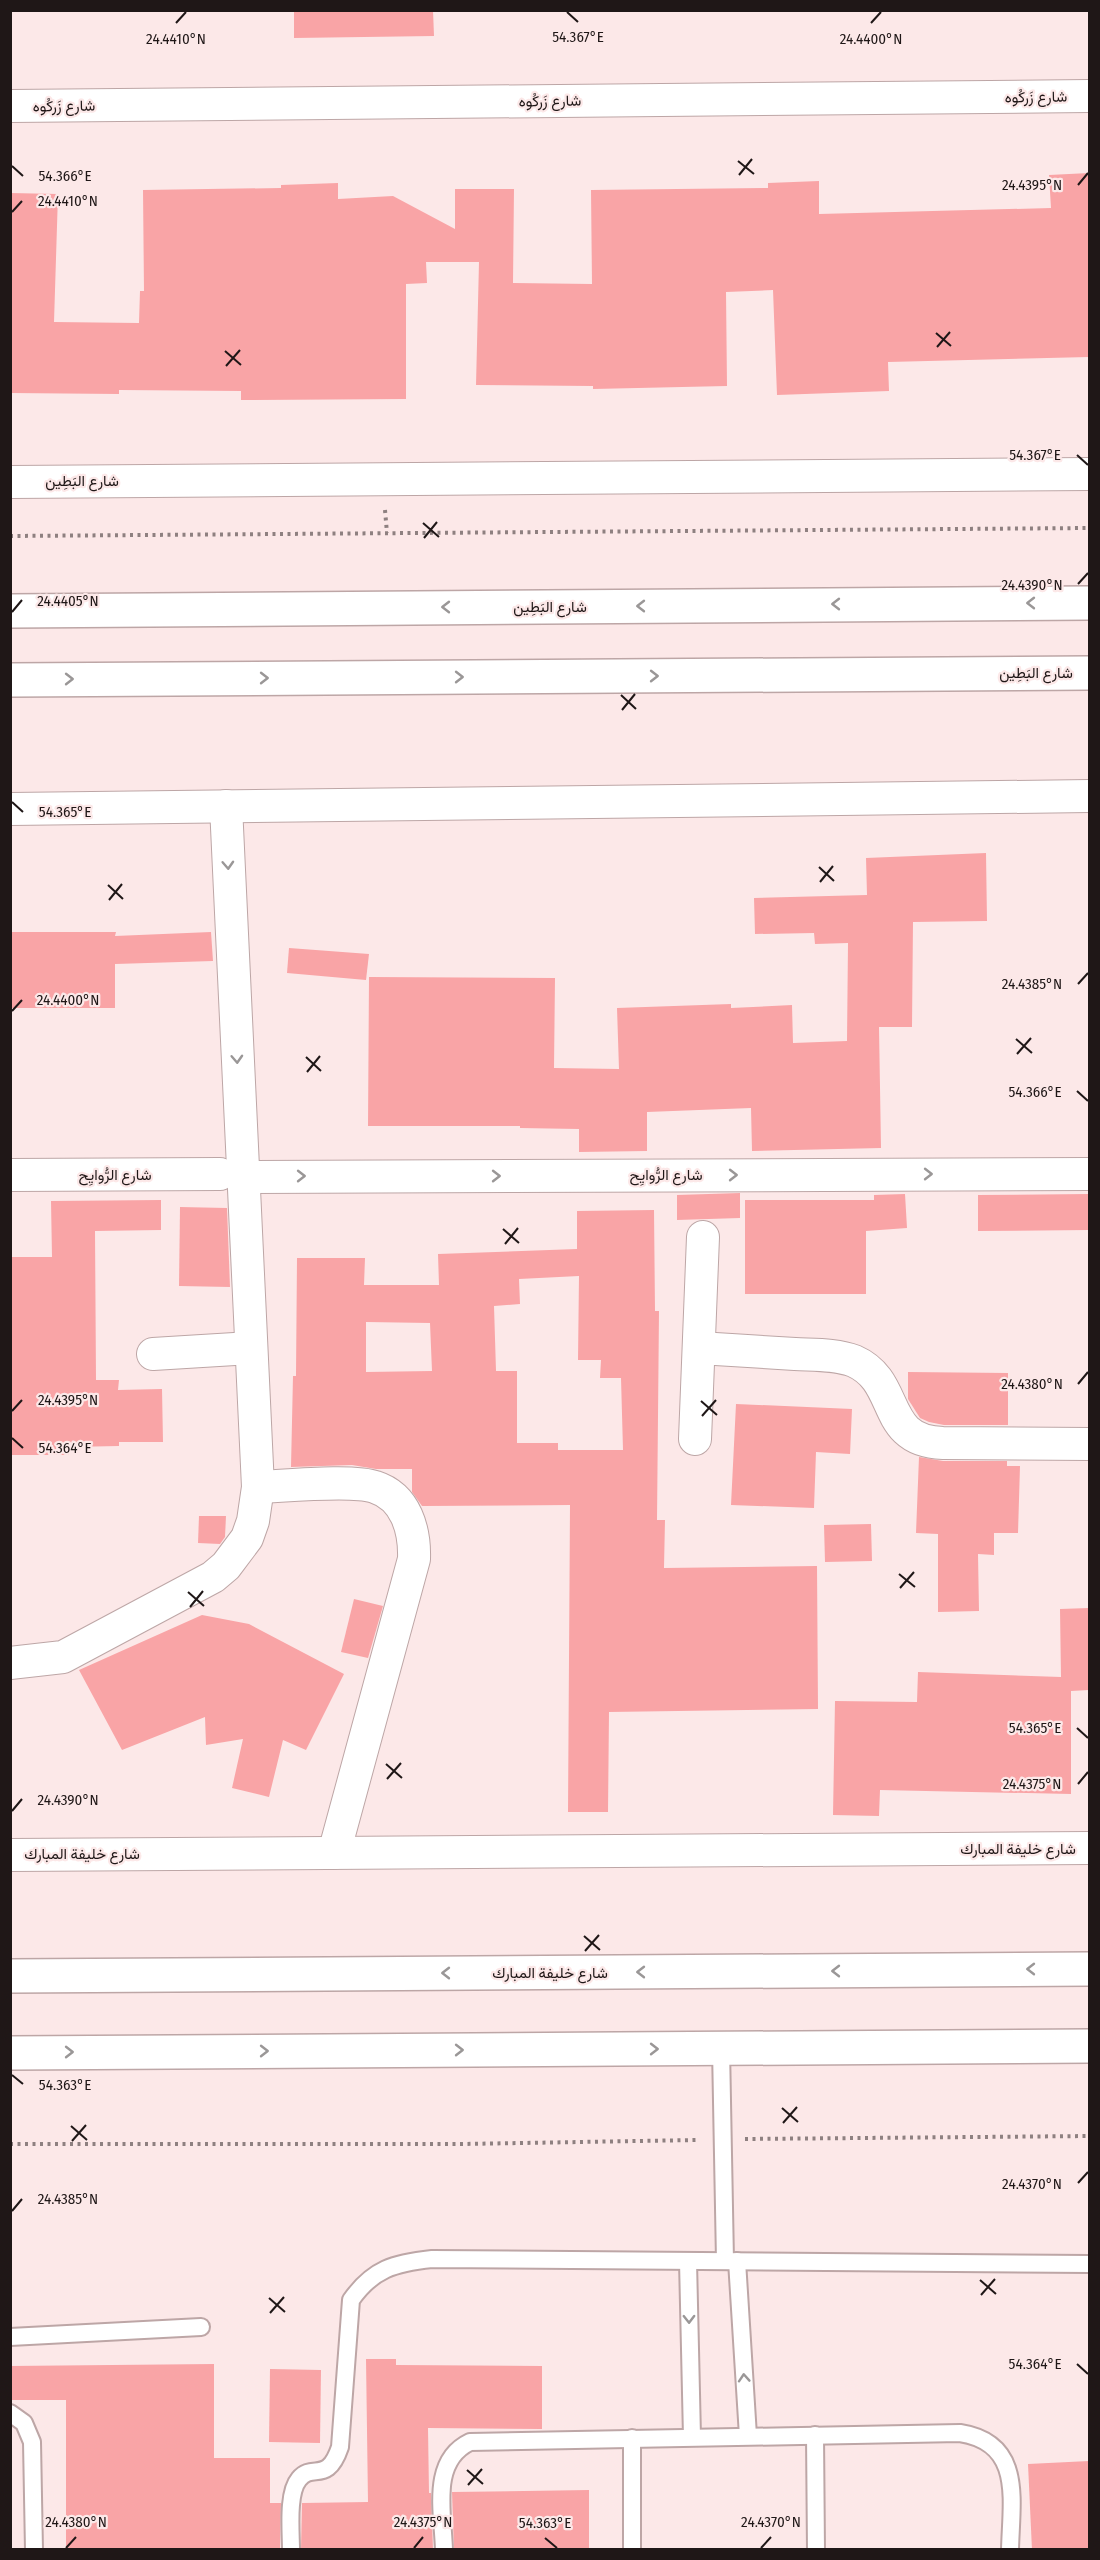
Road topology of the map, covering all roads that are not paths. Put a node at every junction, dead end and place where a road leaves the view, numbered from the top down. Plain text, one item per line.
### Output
1 (1089, 96) edge
2 (10, 106) edge
3 (1089, 474) edge
4 (10, 482) edge
5 (1089, 603) edge
6 (10, 611) edge
7 (1089, 673) edge
8 (10, 680) edge
9 (1089, 796) edge
10 (226, 806) junction
11 (10, 809) edge
12 (1089, 1174) edge
13 (10, 1175) edge
14 (231, 1175) junction
15 (703, 1237) dead end
16 (251, 1347) junction
17 (699, 1348) junction
18 (153, 1354) dead end
19 (695, 1439) dead end
20 (1089, 1444) edge
21 (258, 1487) junction
22 (10, 1663) edge
23 (1089, 1848) edge
24 (334, 1853) junction
25 (10, 1855) edge
26 (1089, 1969) edge
27 (10, 1977) edge
28 (1089, 2046) edge
29 (721, 2048) junction
30 (10, 2053) edge
31 (688, 2261) junction
32 (731, 2261) junction
33 (1089, 2264) edge
34 (201, 2327) dead end
35 (10, 2337) edge
36 (10, 2413) edge
37 (815, 2435) junction
38 (748, 2436) junction
39 (692, 2437) junction
40 (632, 2438) junction
41 (34, 2550) edge
42 (291, 2550) edge
43 (444, 2550) edge
44 (632, 2550) edge
45 (816, 2550) edge
46 (1010, 2550) edge

1 - 2 street, شارع زَركُوه
3 - 4 street, شارع البَطِين
5 -> 6 main road, شارع البَطِين
8 -> 7 main road, شارع البَطِين
9 - 10 street
10 - 11 street
10 -> 14 street
14 -> 12 street, شارع الرُّوايِح
13 - 14 street, شارع الرُّوايِح
14 - 16 street
15 - 17 street
16 - 18 street
16 - 21 street
17 - 19 street
17 - 20 street
21 - 22 street
21 - 24 street
23 - 24 street, شارع خليفة المبارك
24 - 25 street, شارع خليفة المبارك
26 -> 27 main road, شارع خليفة المبارك
28 - 29 main road
30 -> 29 main road
29 - 32 lane
31 - 32 lane
31 -> 39 lane
31 - 42 lane
32 - 33 lane
38 -> 32 lane
34 - 35 lane
36 - 41 lane
37 - 38 lane
37 - 45 lane
37 - 46 lane
38 - 39 lane
39 - 40 lane
40 - 43 lane
40 - 44 lane

